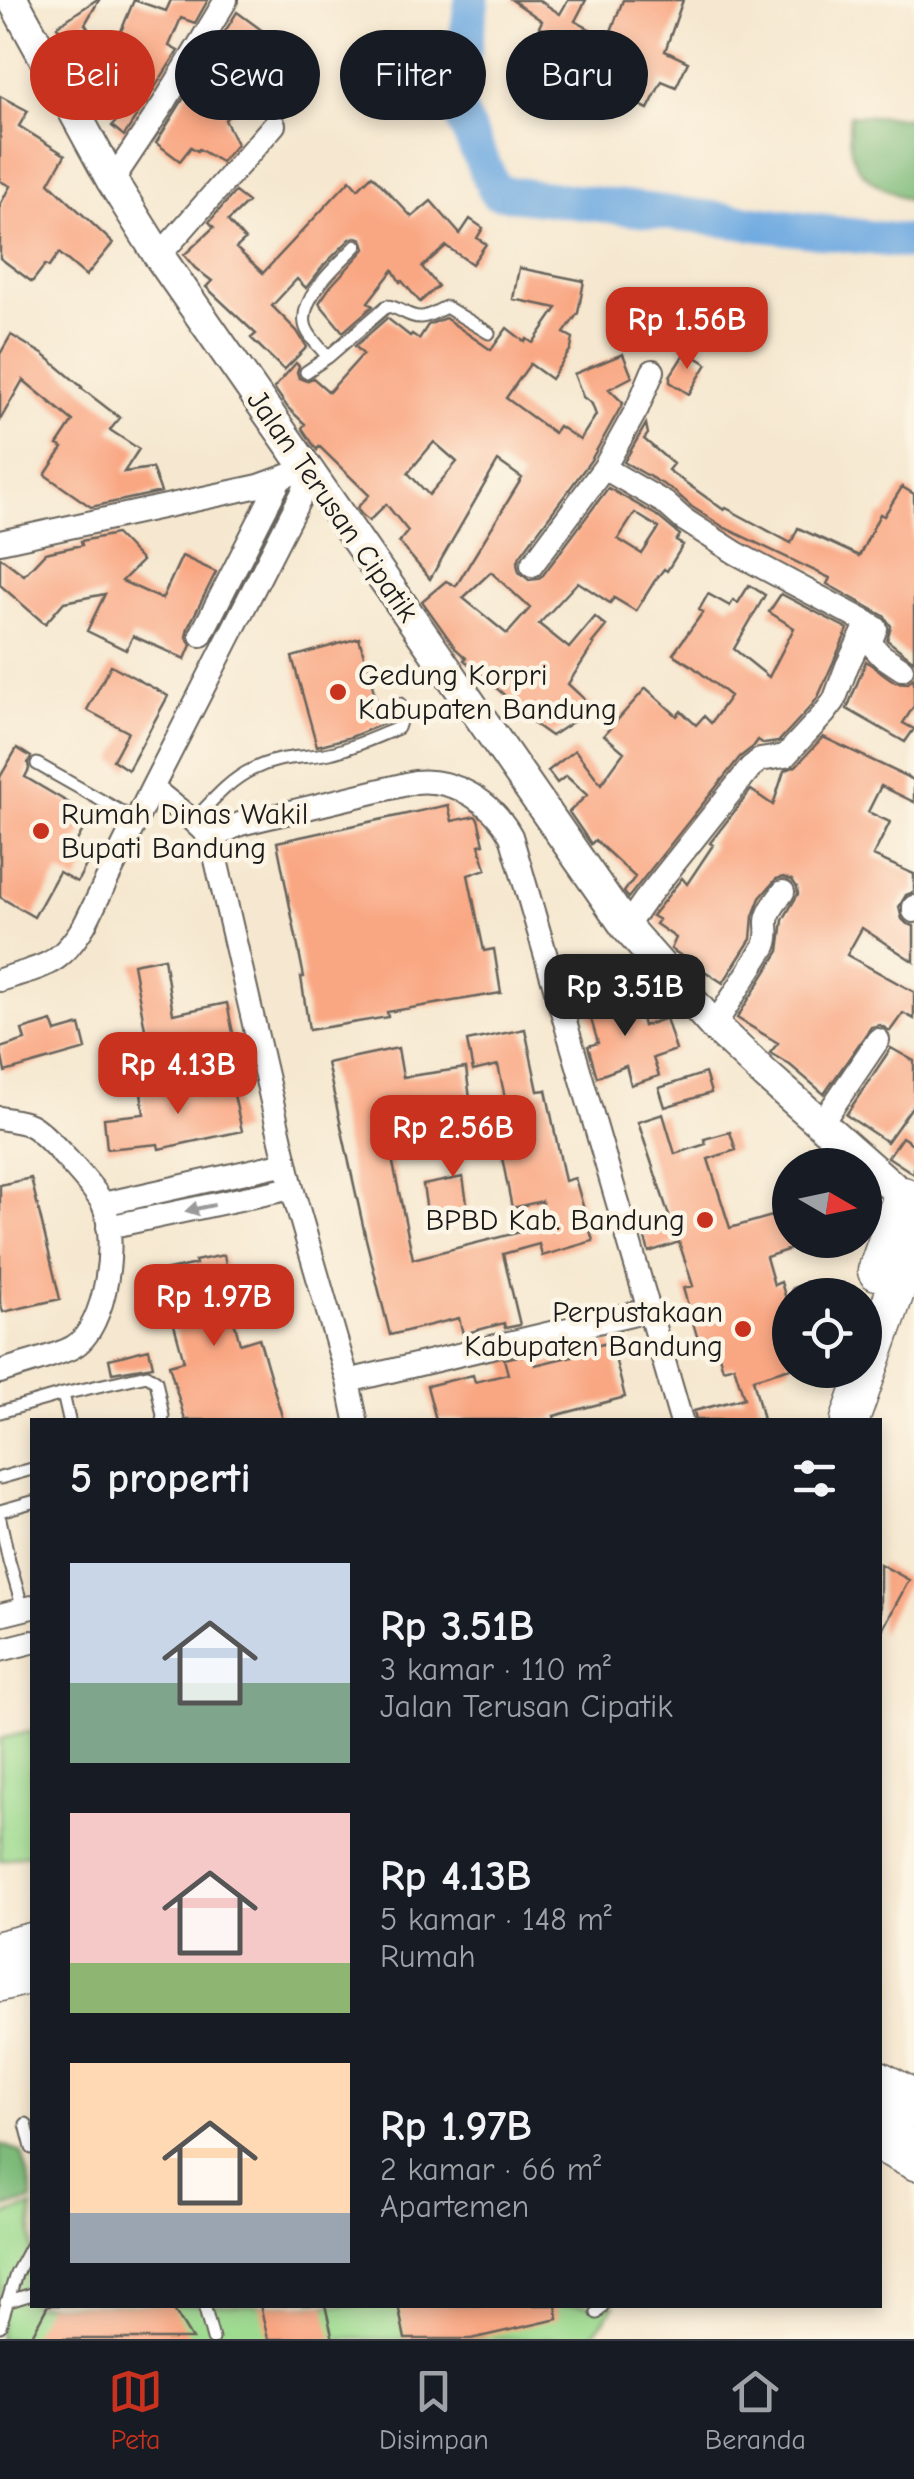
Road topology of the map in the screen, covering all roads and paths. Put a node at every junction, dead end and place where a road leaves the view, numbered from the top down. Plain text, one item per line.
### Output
1 (226, 0) edge
2 (23, 6) edge
3 (274, 125) dead end
4 (112, 181) junction
5 (356, 246) dead end
6 (159, 256) junction
7 (489, 332) dead end
8 (328, 357) junction
9 (653, 371) dead end
10 (306, 372) dead end
11 (604, 468) junction
12 (300, 476) junction
13 (0, 542) edge
14 (532, 566) dead end
15 (868, 622) junction
16 (201, 636) dead end
17 (902, 669) dead end
18 (400, 704) dead end
19 (37, 764) dead end
20 (152, 788) junction
21 (136, 820) junction
22 (193, 820) junction
23 (211, 838) junction
24 (783, 892) dead end
25 (626, 927) junction
26 (0, 980) edge
27 (714, 1026) junction
28 (878, 1040) dead end
29 (0, 1118) edge
30 (820, 1124) junction
31 (286, 1163) junction
32 (292, 1188) junction
33 (909, 1201) edge
34 (105, 1215) junction
35 (914, 1238) edge
36 (874, 1278) edge
37 (648, 1310) junction
38 (0, 1372) edge
39 (348, 1381) junction
40 (837, 1388) edge
41 (63, 1394) junction
42 (0, 1412) edge
43 (69, 1418) edge
44 (163, 1418) edge
45 (356, 1418) edge
46 (680, 1418) edge
47 (827, 1418) edge
48 (851, 1418) edge
49 (30, 1469) edge
50 (0, 1478) edge
51 (30, 1503) edge
52 (0, 1515) edge
53 (18, 1610) edge
54 (30, 1642) edge
55 (0, 1650) edge
56 (30, 1942) edge
57 (0, 1950) edge
58 (30, 1974) edge
59 (0, 1982) edge
60 (882, 2076) edge
61 (914, 2092) edge
62 (882, 2096) edge
63 (914, 2113) edge
64 (26, 2124) dead end
65 (882, 2129) edge
66 (30, 2140) edge
67 (914, 2146) edge
68 (882, 2149) edge
69 (914, 2166) edge
70 (30, 2248) edge
71 (30, 2295) edge
72 (6, 2302) junction
73 (202, 2308) edge
74 (0, 2326) edge
75 (213, 2339) edge

1 - 4 street
2 - 4 main road, Jalan Terusan Cipatik
3 - 6 street
4 - 6 main road, Jalan Terusan Cipatik
5 - 8 lane
6 - 12 main road, Jalan Terusan Cipatik
7 - 8 lane
8 - 10 lane
9 - 11 street
11 - 14 street
11 - 15 street
12 - 13 street
12 - 16 street
12 - 20 street
12 - 25 main road, Jalan Terusan Cipatik
15 - 17 street
15 - 25 street
18 - 22 lane
19 - 21 lane
20 - 21 street
20 - 22 street
21 - 26 street
22 - 23 street
23 - 31 street
23 - 37 street
24 - 27 street
25 - 27 main road, Jalan Terusan Cipatik
27 - 30 main road, Jalan Terusan Cipatik
28 - 30 street
29 - 34 street
30 - 33 main road, Jalan Terusan Cipatik
31 - 32 street
31 - 34 street
32 -> 34 street
32 - 39 street
33 - 36 highway
34 - 38 street
35 - 48 highway
37 - 39 street
37 - 46 street
39 - 45 street
40 - 47 highway
41 - 42 lane
41 - 43 lane
41 - 44 lane
49 - 50 lane
51 - 52 lane
52 - 53 lane
54 - 55 street
56 - 57 highway
58 - 59 highway
60 - 61 street
62 - 63 main road
64 - 66 lane
65 - 67 main road
68 - 69 street
70 - 72 lane
71 - 72 lane
72 - 74 lane
73 - 75 lane

